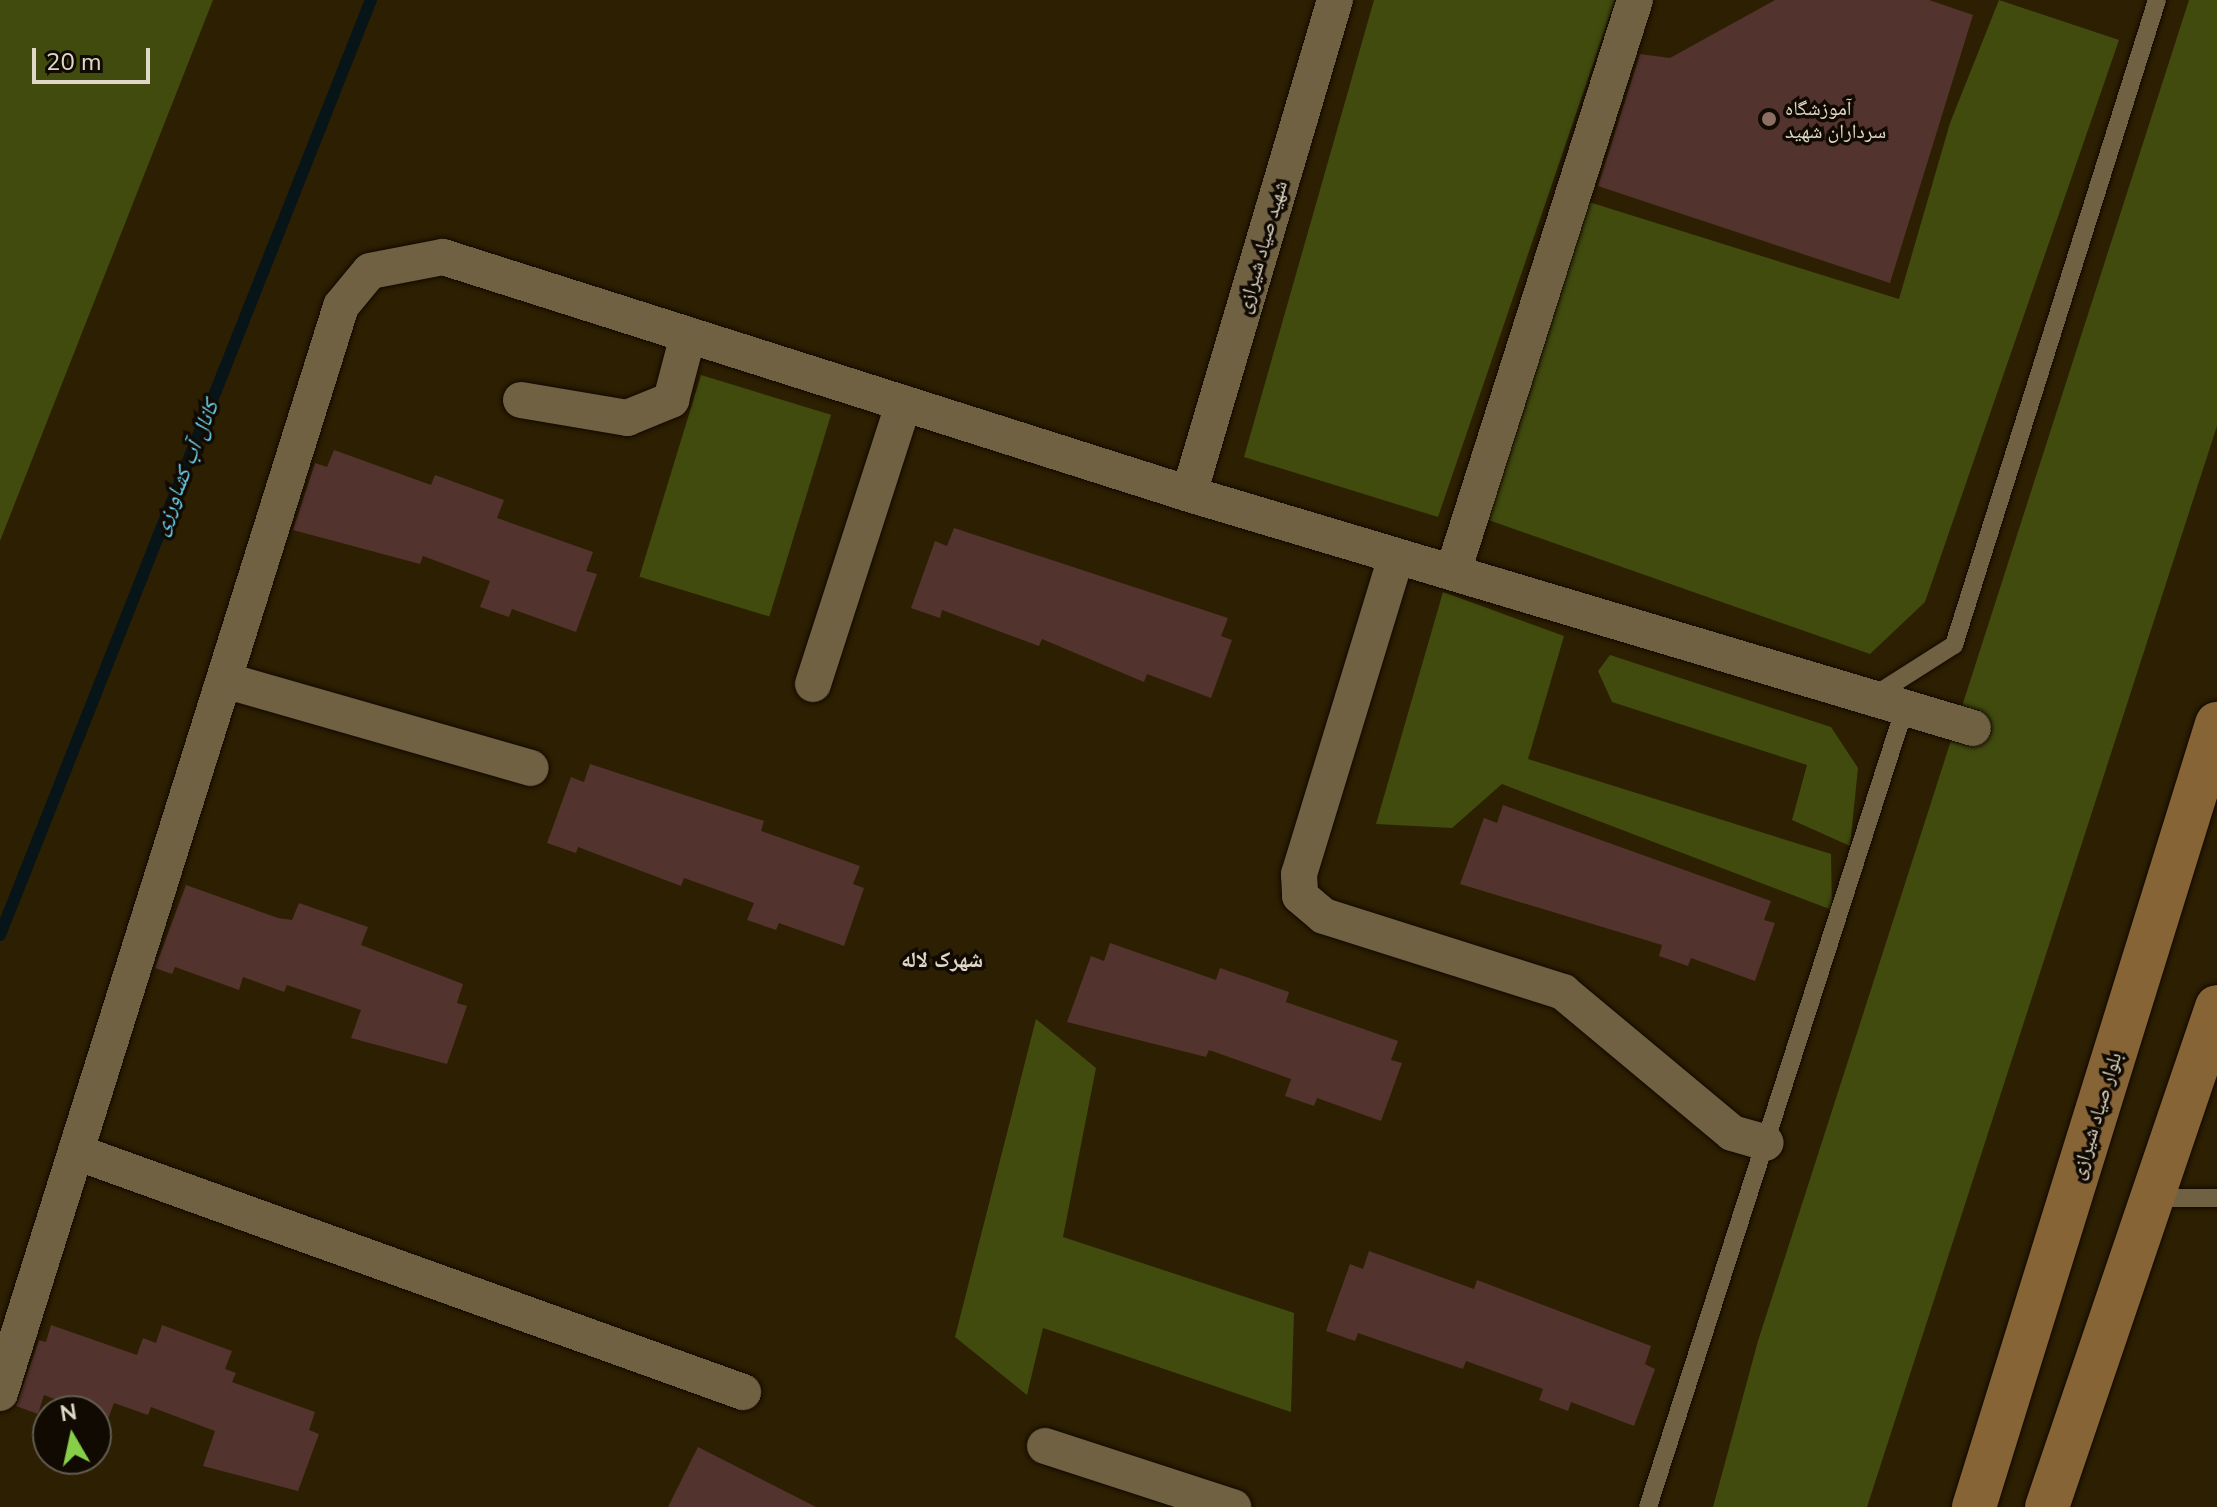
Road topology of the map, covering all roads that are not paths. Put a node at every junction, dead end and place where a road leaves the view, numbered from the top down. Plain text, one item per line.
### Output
1 (1335, 0) edge
2 (1635, 0) edge
3 (2157, 0) edge
4 (688, 335) junction
5 (521, 400) dead end
6 (904, 403) junction
7 (1189, 494) junction
8 (1396, 557) junction
9 (1453, 572) junction
10 (224, 680) junction
11 (813, 684) dead end
12 (1888, 702) junction
13 (2217, 724) edge
14 (1973, 728) dead end
15 (531, 768) dead end
16 (2215, 1020) edge
17 (1766, 1143) junction
18 (76, 1152) junction
19 (2157, 1198) junction
20 (2217, 1198) edge
21 (743, 1392) dead end
22 (0, 1393) edge
23 (1045, 1446) dead end
24 (1978, 1493) edge
25 (2048, 1503) edge
26 (1233, 1507) edge
27 (1648, 1507) edge

1 - 7 street, شهید صیاد شیرازی
2 - 9 street
3 - 12 lane
4 - 5 street
4 - 6 street
4 - 10 street
6 - 7 street
6 - 11 street
7 - 8 street
8 - 9 street
8 - 17 street
9 - 12 street
10 - 15 street
10 - 18 street
12 - 14 street
12 - 17 lane
13 - 24 main road, بلوار صیاد شیرازی
16 - 19 main road
17 - 27 lane
18 - 21 street
18 - 22 street
19 - 20 lane
19 - 25 main road
23 - 26 street
24 - 25 main road

